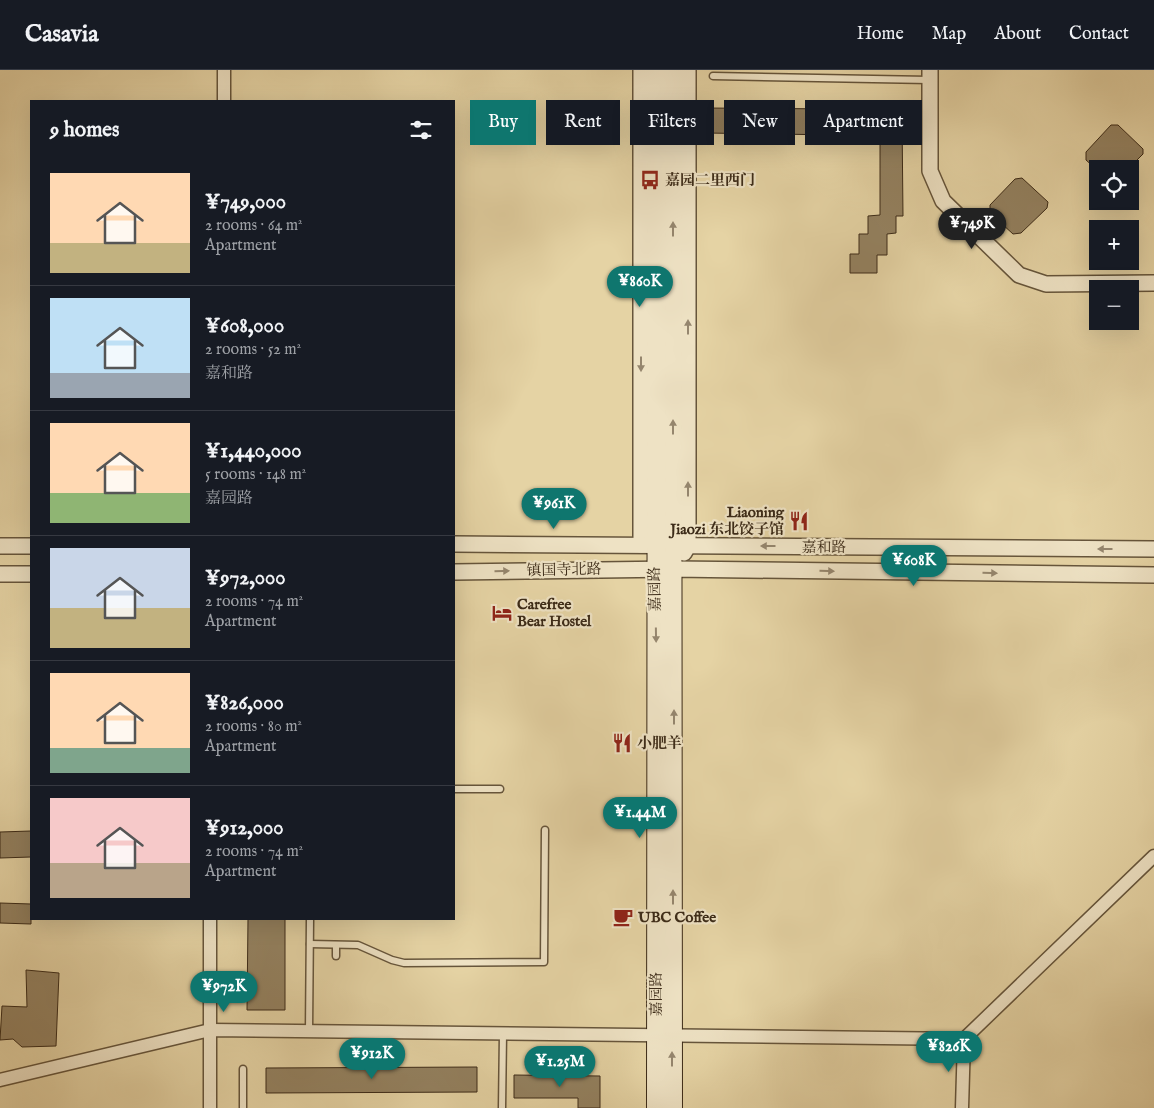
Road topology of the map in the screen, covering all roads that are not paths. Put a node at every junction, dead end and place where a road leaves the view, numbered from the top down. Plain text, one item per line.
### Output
1 (224, 70) edge
2 (641, 70) edge
3 (657, 70) edge
4 (672, 70) edge
5 (688, 70) edge
6 (930, 75) edge
7 (713, 76) dead end
8 (224, 100) edge
9 (1154, 284) edge
10 (455, 544) edge
11 (648, 545) junction
12 (0, 546) edge
13 (30, 546) edge
14 (681, 546) junction
15 (1154, 549) edge
16 (655, 569) junction
17 (674, 569) junction
18 (455, 572) edge
19 (0, 574) edge
20 (30, 574) edge
21 (1154, 575) edge
22 (455, 789) edge
23 (500, 789) dead end
24 (545, 830) dead end
25 (1154, 856) edge
26 (210, 920) edge
27 (310, 920) edge
28 (310, 944) junction
29 (336, 945) junction
30 (336, 956) dead end
31 (210, 1030) junction
32 (309, 1031) junction
33 (503, 1033) junction
34 (664, 1034) junction
35 (964, 1039) junction
36 (243, 1069) dead end
37 (0, 1080) edge
38 (210, 1108) edge
39 (244, 1108) edge
40 (502, 1108) edge
41 (656, 1108) edge
42 (673, 1108) edge
43 (962, 1108) edge

1 - 8 street
2 -> 11 street
3 - 11 main road, 嘉园路
14 -> 4 main road
14 -> 5 street
6 - 7 lane
6 - 9 street
10 - 11 street, 镇国寺北路
11 - 14 street, 镇国寺北路
11 - 16 main road, 嘉园路
12 - 13 street
15 -> 14 street, 嘉和路
14 - 17 main road, 嘉园路
16 - 17 street, 镇国寺北路
18 -> 16 street, 镇国寺北路
16 -> 34 main road, 嘉园路
17 -> 21 street, 嘉和路
34 -> 17 main road, 嘉园路
19 - 20 street
22 - 23 lane
24 - 29 lane
25 - 35 street
26 - 31 street
27 - 28 lane
28 - 29 lane
28 - 32 lane
29 - 30 lane
31 - 32 street
31 - 37 street
31 - 38 street
32 - 33 street
33 - 34 street
33 - 40 lane
34 - 35 street
34 - 41 main road, 嘉园路
42 -> 34 main road, 嘉园路
35 - 43 street
36 - 39 lane

